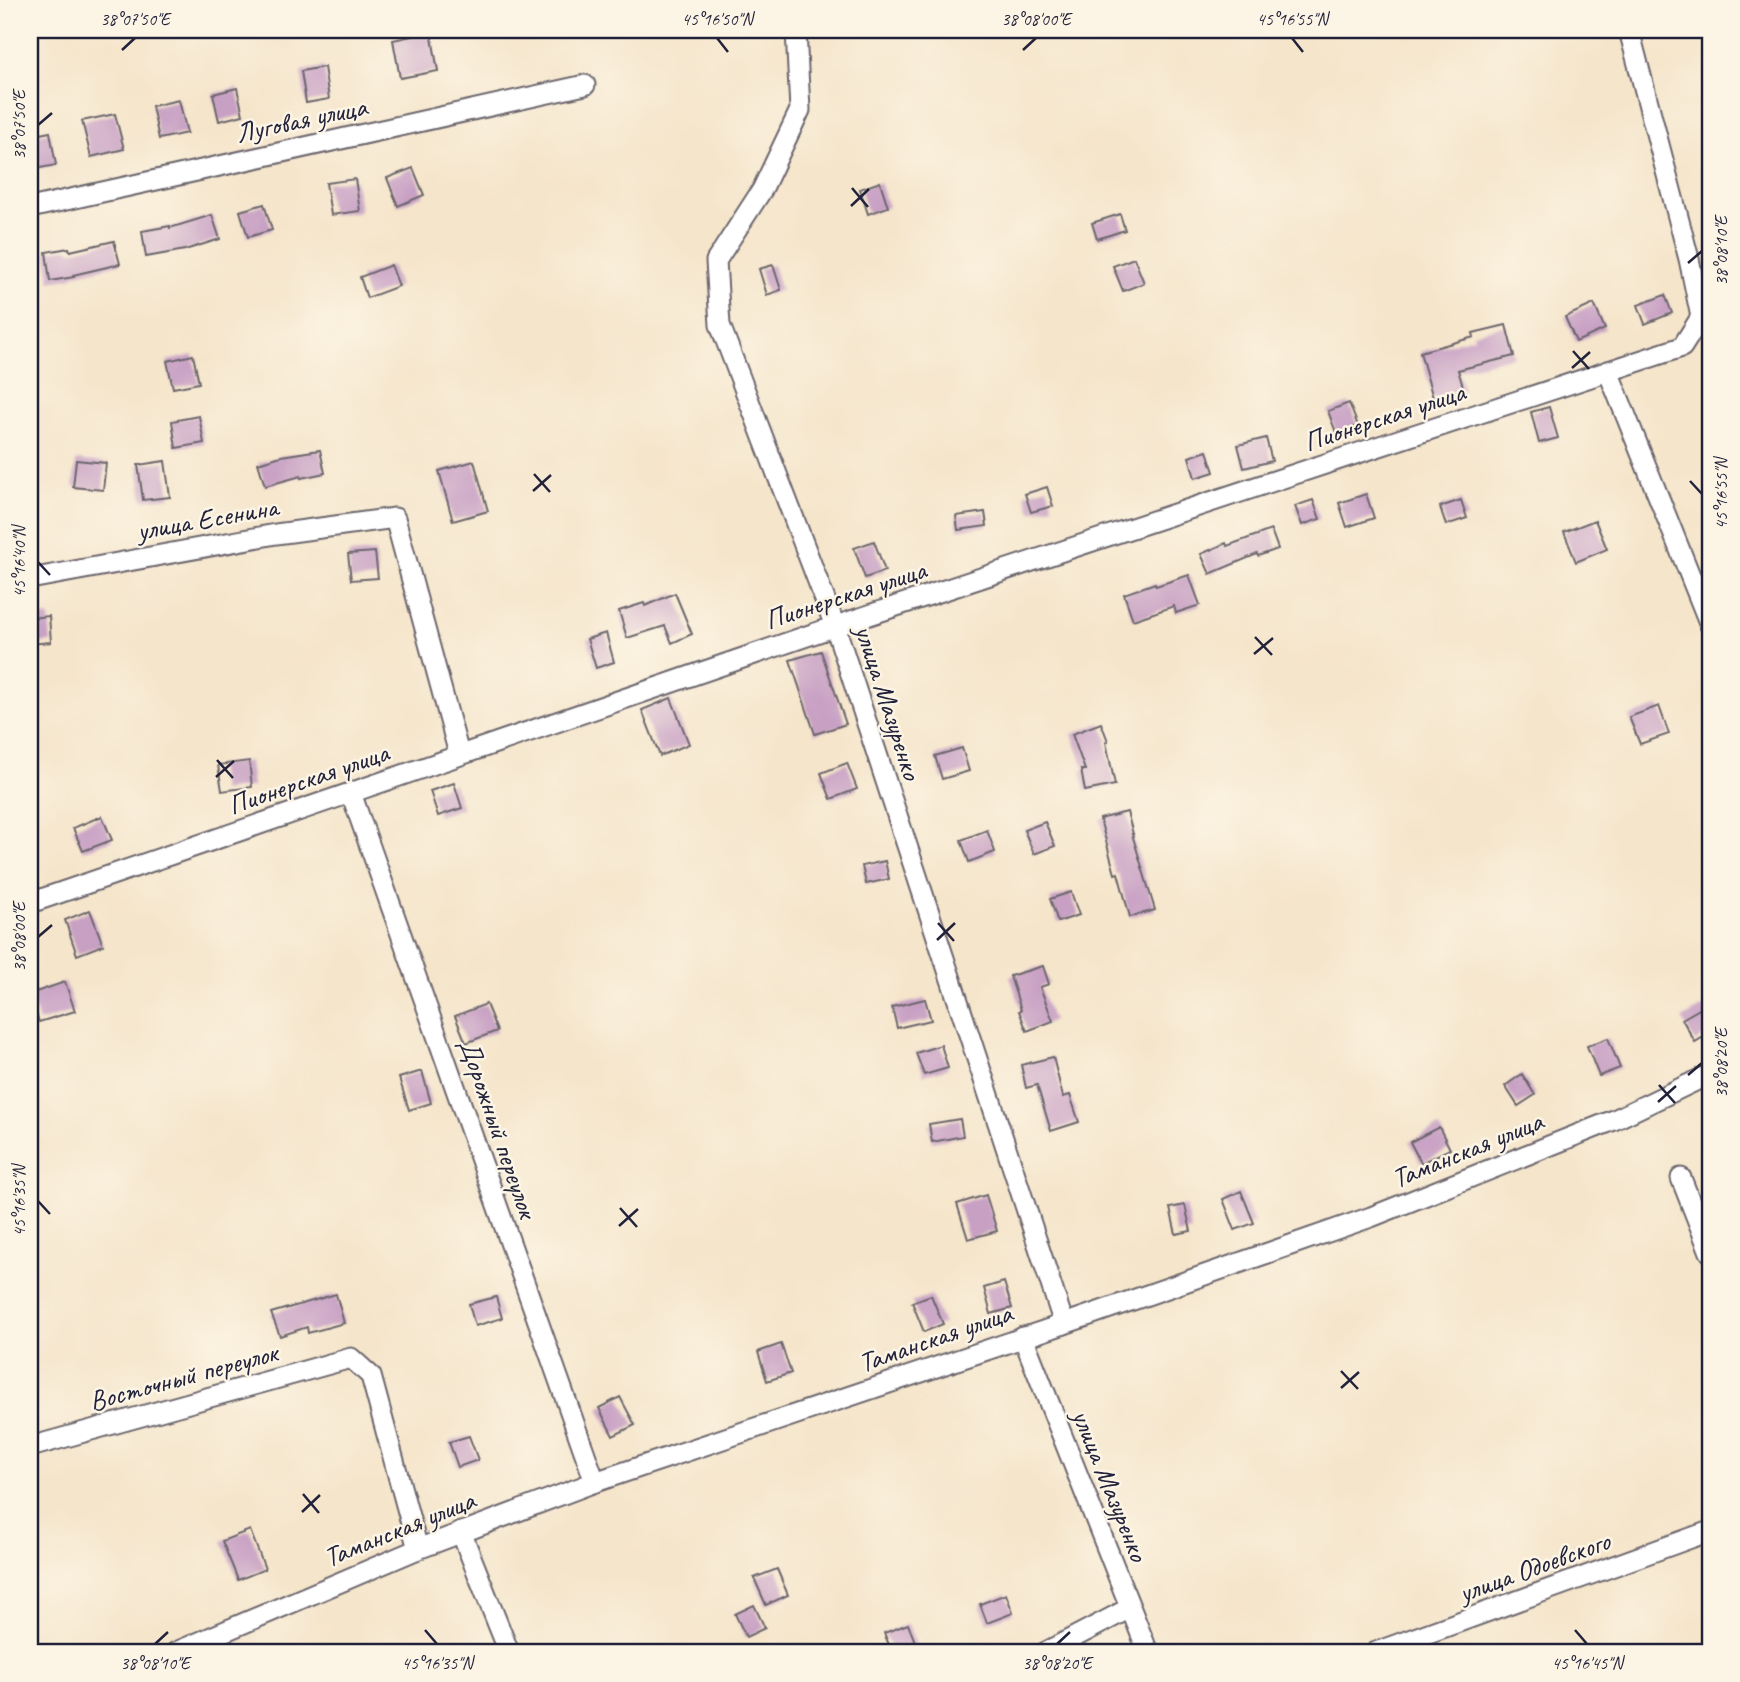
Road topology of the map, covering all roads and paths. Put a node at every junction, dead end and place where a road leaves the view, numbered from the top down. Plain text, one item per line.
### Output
1 (796, 30) edge
2 (1629, 30) edge
3 (585, 85) dead end
4 (30, 208) edge
5 (1608, 371) junction
6 (30, 579) edge
7 (1710, 625) edge
8 (835, 626) junction
9 (459, 754) junction
10 (351, 793) junction
11 (30, 903) edge
12 (1710, 1074) edge
13 (1681, 1178) dead end
14 (1710, 1252) edge
15 (1064, 1324) junction
16 (1023, 1337) junction
17 (30, 1447) edge
18 (595, 1482) junction
19 (1710, 1531) edge
20 (461, 1532) junction
21 (418, 1549) junction
22 (1130, 1608) junction
23 (176, 1652) edge
24 (509, 1652) edge
25 (1046, 1652) edge
26 (1148, 1652) edge
27 (1376, 1652) edge

1 - 8 street, улица Мазуренко
2 - 5 street, Пионерская улица
3 - 4 street, Луговая улица
5 - 7 street
5 - 8 street, Пионерская улица
6 - 9 street, улица Есенина
8 - 9 street, Пионерская улица
8 - 15 street, улица Мазуренко
9 - 10 street, Пионерская улица
10 - 11 street, Пионерская улица
10 - 18 street, Дорожный переулок
12 - 15 street, Таманская улица
13 - 14 street
15 - 16 street, Таманская улица
16 - 18 street, Таманская улица
16 - 22 street, улица Мазуренко
17 - 21 street, Восточный переулок
18 - 20 street, Таманская улица
19 - 27 street, улица Одоевского
20 - 21 street, Таманская улица
20 - 24 street
21 - 23 street, Таманская улица
22 - 25 street
22 - 26 street, улица Мазуренко

